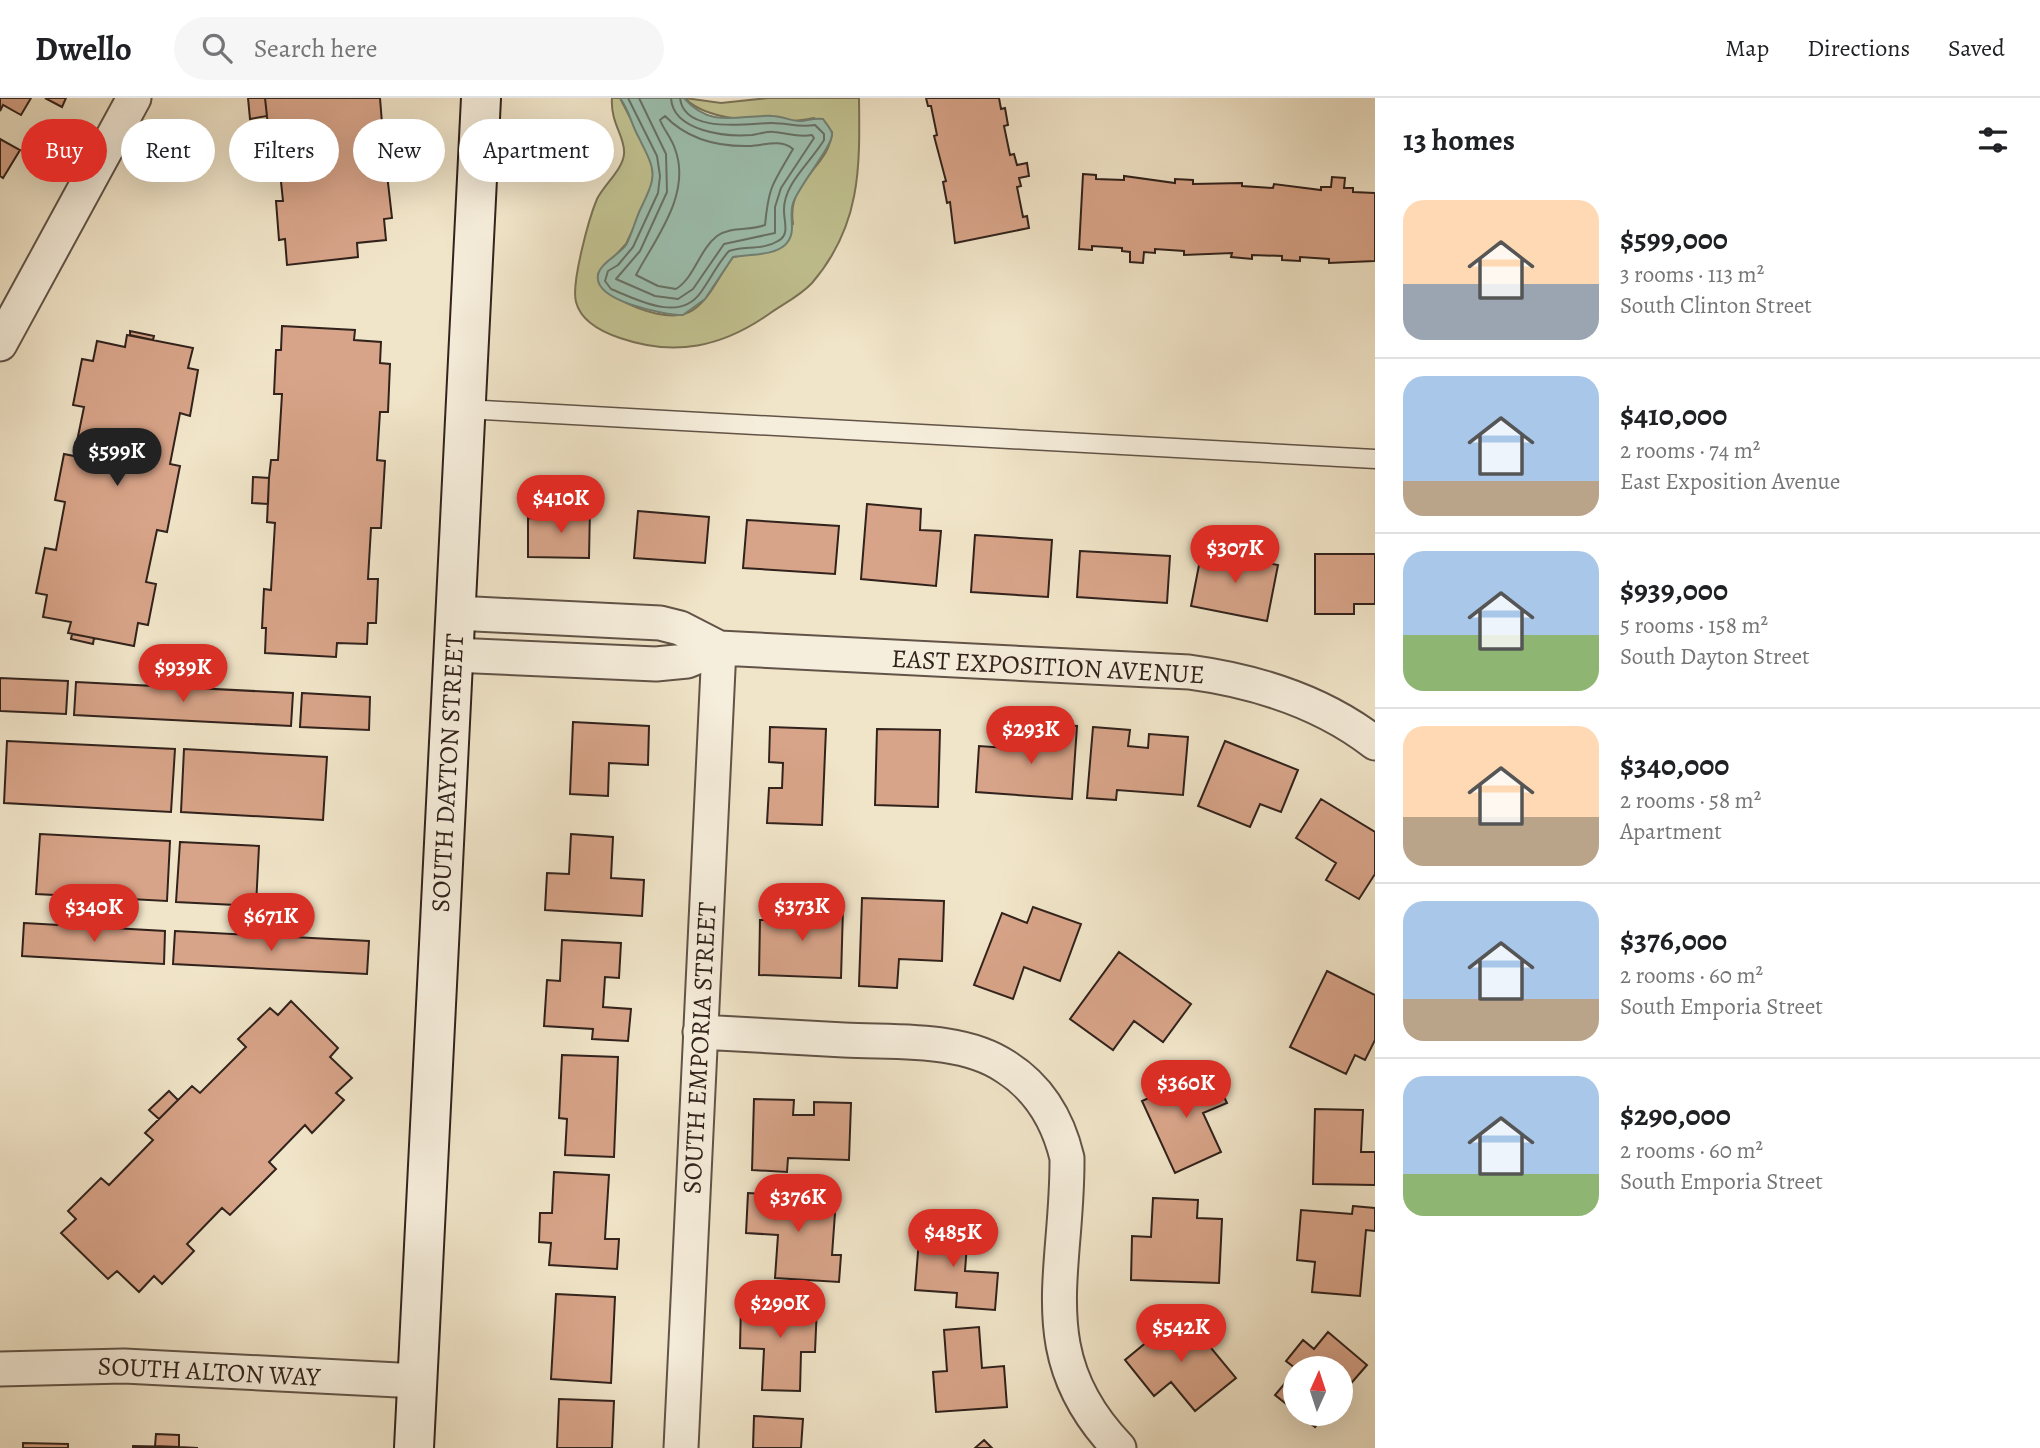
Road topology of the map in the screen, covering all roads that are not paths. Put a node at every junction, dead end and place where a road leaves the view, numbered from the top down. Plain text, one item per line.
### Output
1 (134, 98) edge
2 (481, 98) edge
3 (0, 344) edge
4 (465, 409) junction
5 (1375, 459) edge
6 (456, 613) junction
7 (719, 648) junction
8 (453, 655) junction
9 (1371, 732) edge
10 (700, 1032) junction
11 (1, 1362) edge
12 (418, 1381) junction
13 (414, 1448) edge
14 (681, 1448) edge
15 (1119, 1448) edge

1 - 3 street
2 - 4 street, SOUTH DAYTON STREET
4 - 5 lane
4 - 6 street, SOUTH DAYTON STREET
6 - 7 street, EAST EXPOSITION AVENUE
6 - 8 street, SOUTH DAYTON STREET
7 - 8 street, EAST EXPOSITION AVENUE
7 - 9 street, EAST EXPOSITION AVENUE
7 - 10 street, SOUTH EMPORIA STREET
8 - 12 street, SOUTH DAYTON STREET
10 - 14 street, SOUTH EMPORIA STREET
10 - 15 street
11 - 12 street, SOUTH ALTON WAY
12 - 13 street, SOUTH DAYTON STREET

